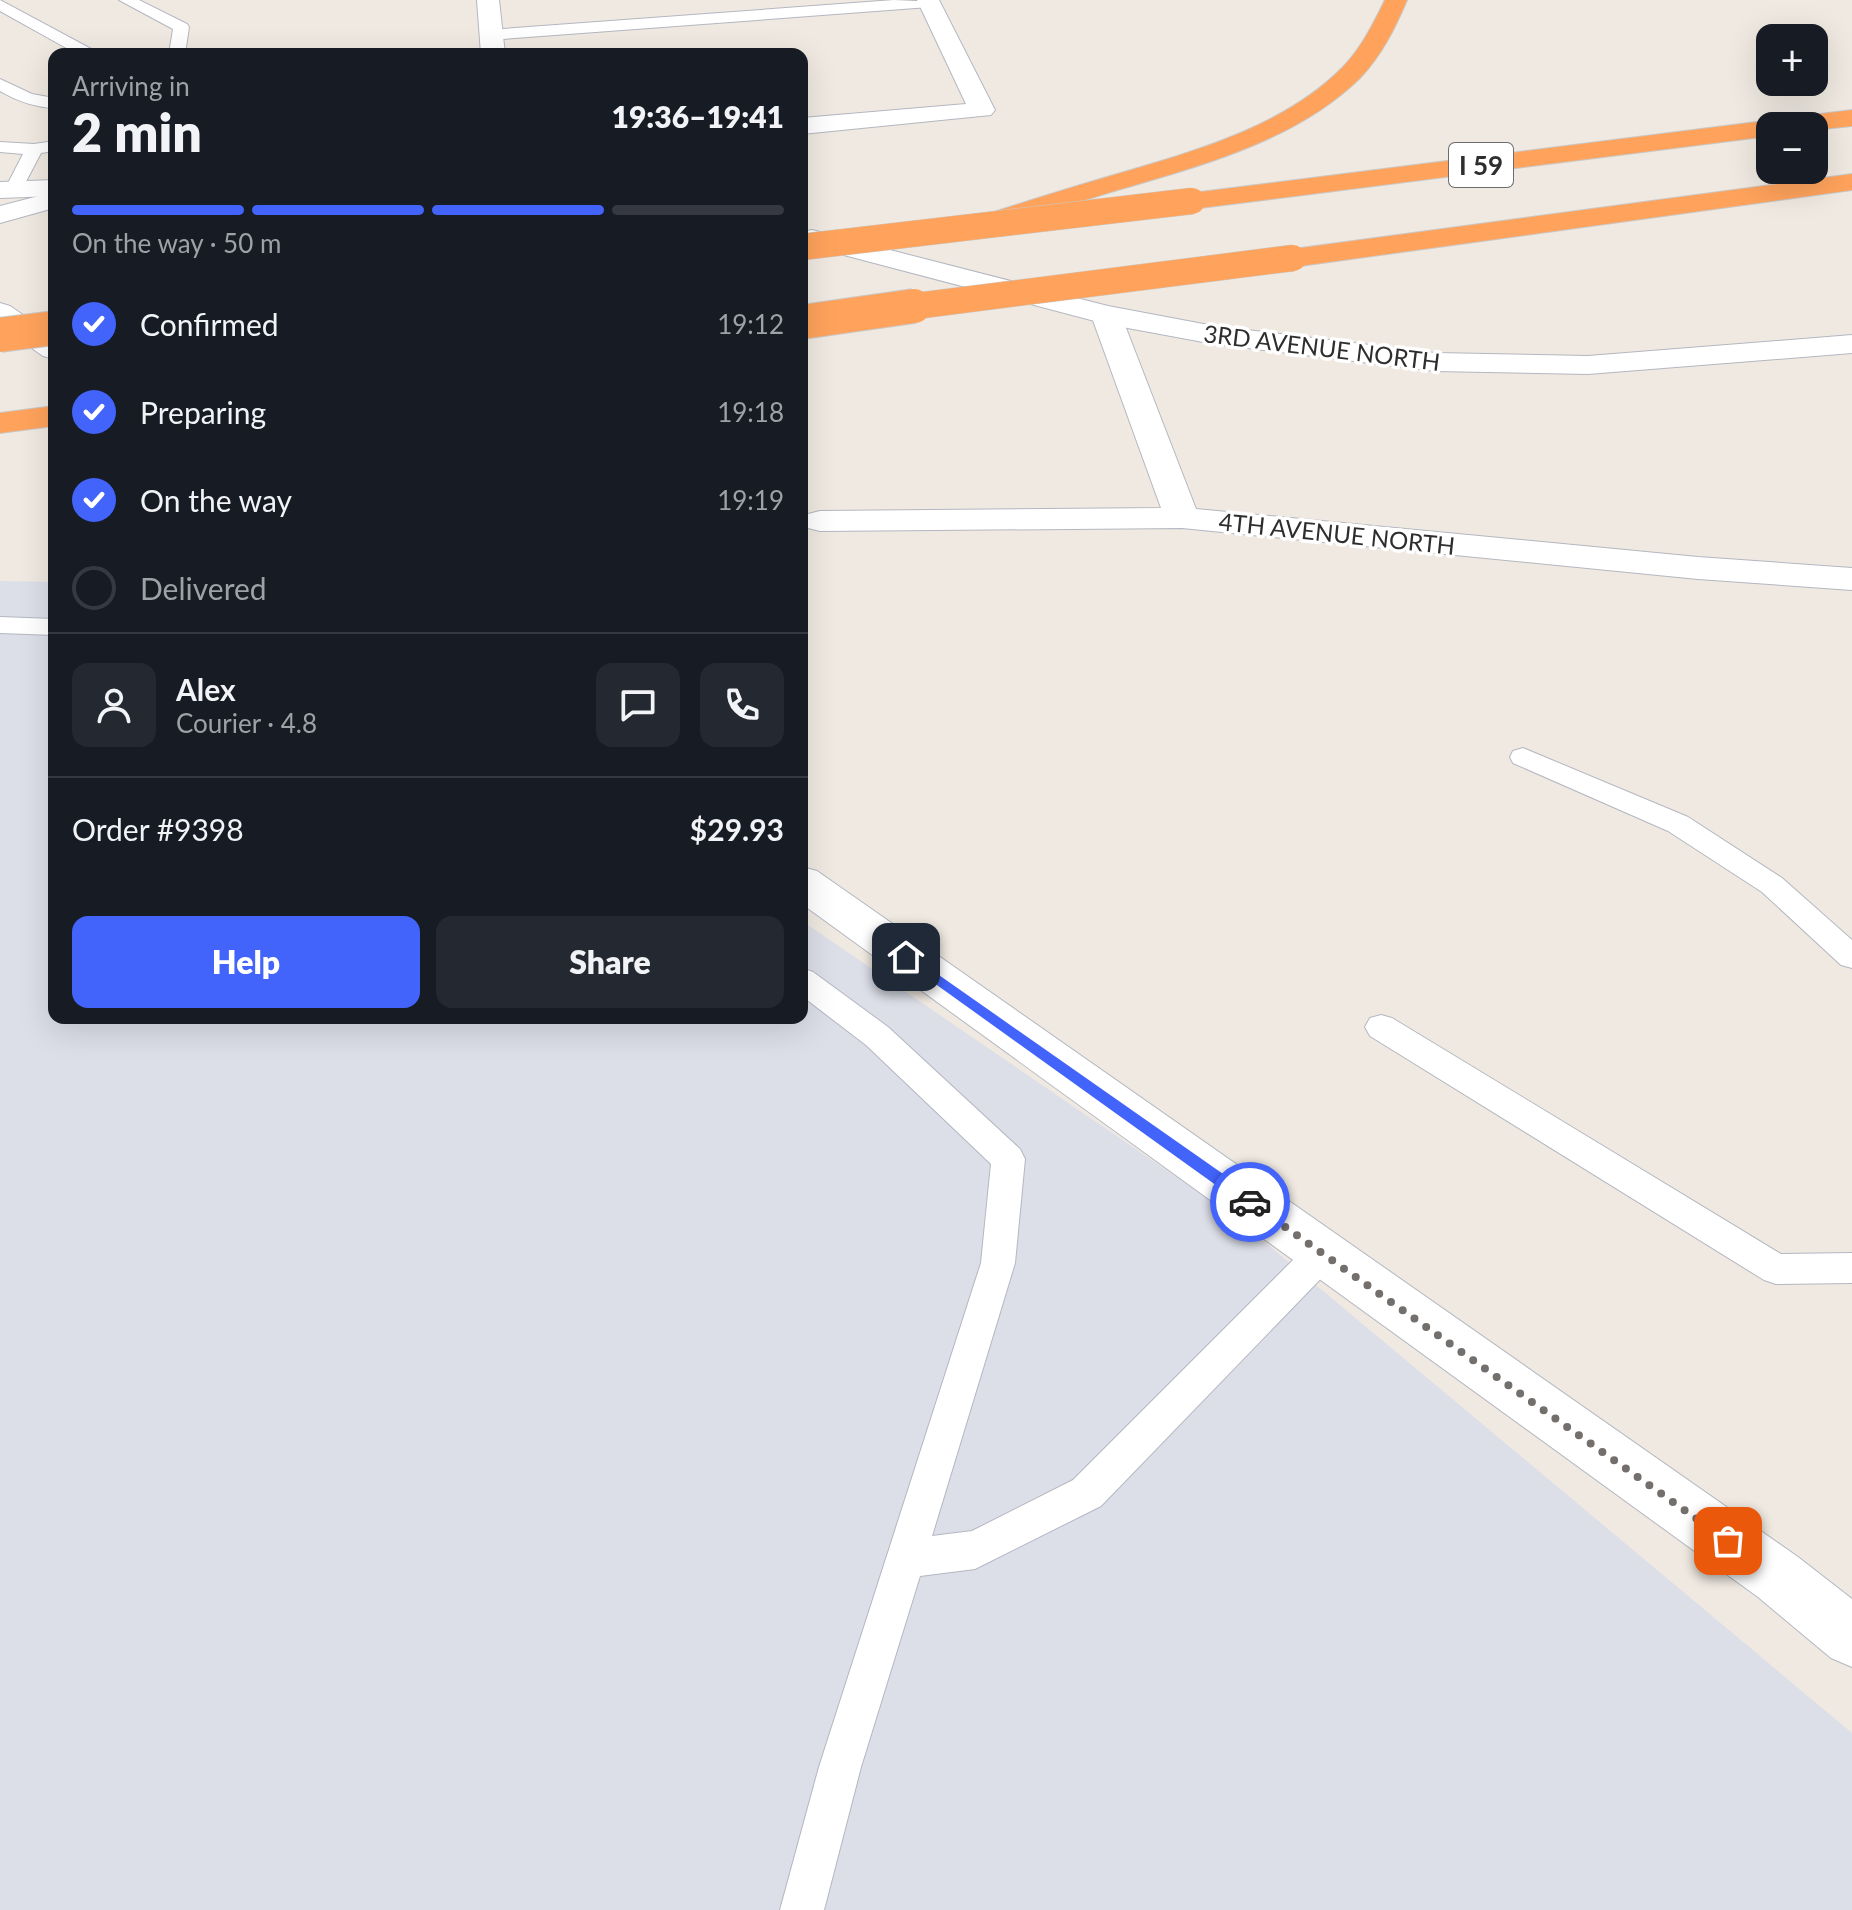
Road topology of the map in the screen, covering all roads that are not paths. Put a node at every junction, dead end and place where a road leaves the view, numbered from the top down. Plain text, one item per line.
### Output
1 (6, 0) edge
2 (127, 0) edge
3 (488, 0) edge
4 (1396, 0) edge
5 (928, 1) edge
6 (0, 3) edge
7 (491, 45) edge
8 (79, 48) edge
9 (178, 48) edge
10 (0, 84) edge
11 (48, 102) edge
12 (1852, 118) edge
13 (1828, 121) edge
14 (808, 125) edge
15 (1756, 130) edge
16 (0, 147) edge
17 (48, 147) edge
18 (34, 149) junction
19 (1852, 182) edge
20 (48, 188) edge
21 (7, 190) edge
22 (48, 202) edge
23 (0, 215) edge
24 (968, 229) junction
25 (808, 237) edge
26 (808, 246) edge
27 (0, 312) edge
28 (1106, 315) junction
29 (808, 321) edge
30 (48, 329) edge
31 (0, 335) edge
32 (1852, 344) edge
33 (48, 346) edge
34 (48, 417) edge
35 (0, 423) edge
36 (1182, 518) junction
37 (820, 521) dead end
38 (1852, 579) edge
39 (0, 625) edge
40 (48, 627) edge
41 (1523, 757) dead end
42 (808, 886) edge
43 (1852, 957) edge
44 (808, 984) edge
45 (1381, 1027) dead end
46 (1323, 1253) junction
47 (1852, 1268) edge
48 (906, 1558) junction
49 (1852, 1637) edge
50 (802, 1910) edge

1 - 6 lane
2 - 9 lane
3 - 7 street
4 - 24 highway, bridge
5 - 7 lane
5 - 14 street
6 - 8 lane
10 - 11 lane
12 - 13 highway
15 - 24 highway, I 59, bridge
16 - 18 lane
17 - 18 lane
18 - 21 lane
19 - 29 highway, I 59, bridge
20 - 21 street
22 - 23 street
24 - 26 highway, I 59, bridge
25 - 28 street, 3RD AVENUE NORTH
27 - 33 street
28 - 32 street, 3RD AVENUE NORTH
28 - 36 street
30 - 31 highway, bridge
34 - 35 highway
36 - 37 street, 4TH AVENUE NORTH
36 - 38 street, 4TH AVENUE NORTH
39 - 40 lane
41 - 43 lane
42 - 46 street
44 - 48 lane
45 - 47 lane
46 - 48 lane
46 - 49 street
48 - 50 lane

